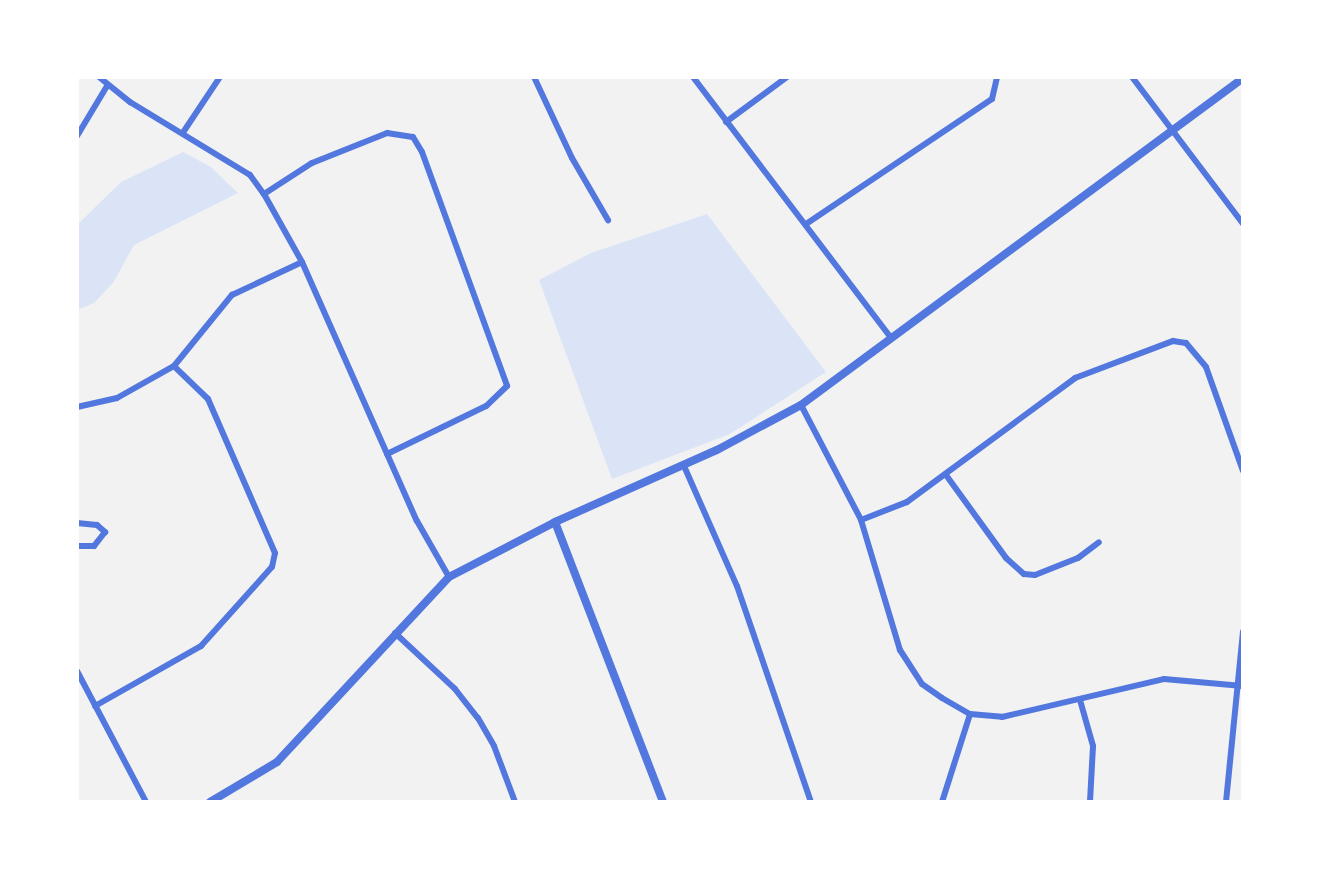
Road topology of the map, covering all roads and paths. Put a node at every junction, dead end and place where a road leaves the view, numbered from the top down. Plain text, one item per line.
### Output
1 (99, 77) edge
2 (220, 77) edge
3 (534, 77) edge
4 (693, 77) edge
5 (787, 77) edge
6 (997, 77) edge
7 (1132, 77) edge
8 (1243, 78) edge
9 (107, 86) junction
10 (726, 122) junction
11 (184, 131) junction
12 (1174, 131) junction
13 (77, 136) edge
14 (264, 194) junction
15 (608, 220) dead end
16 (806, 224) junction
17 (1243, 224) edge
18 (302, 262) junction
19 (891, 338) junction
20 (174, 366) junction
21 (801, 405) junction
22 (77, 407) edge
23 (387, 454) junction
24 (684, 466) junction
25 (1243, 471) edge
26 (946, 475) junction
27 (861, 520) junction
28 (555, 522) junction
29 (77, 523) edge
30 (1099, 542) dead end
31 (77, 545) edge
32 (449, 577) junction
33 (1243, 632) edge
34 (395, 633) junction
35 (77, 671) edge
36 (1240, 685) edge
37 (1080, 700) junction
38 (95, 706) junction
39 (970, 714) junction
40 (146, 802) edge
41 (210, 802) edge
42 (515, 802) edge
43 (663, 802) edge
44 (811, 802) edge
45 (942, 802) edge
46 (1090, 802) edge
47 (1226, 802) edge

1 - 9 street
2 - 11 street
3 - 15 street
4 - 10 street
5 - 10 street
6 - 16 street
7 - 12 street
8 - 12 street
9 - 11 street
9 - 13 street
10 - 16 street
11 - 14 street
12 - 17 street
12 - 19 street
14 - 18 street
14 - 23 street
16 - 19 street
18 - 20 street
18 - 23 street
19 - 21 street
20 - 22 street
20 - 38 street
21 - 24 street
21 - 27 street
23 - 32 street
24 - 28 street
24 - 44 street
25 - 26 street
26 - 27 street
26 - 30 street
27 - 39 street
28 - 32 street
28 - 43 street
29 - 31 street
32 - 34 street
33 - 36 street
34 - 41 street
34 - 42 street
35 - 38 street
36 - 37 street
36 - 47 street
37 - 39 street
37 - 46 street
38 - 40 street
39 - 45 street

